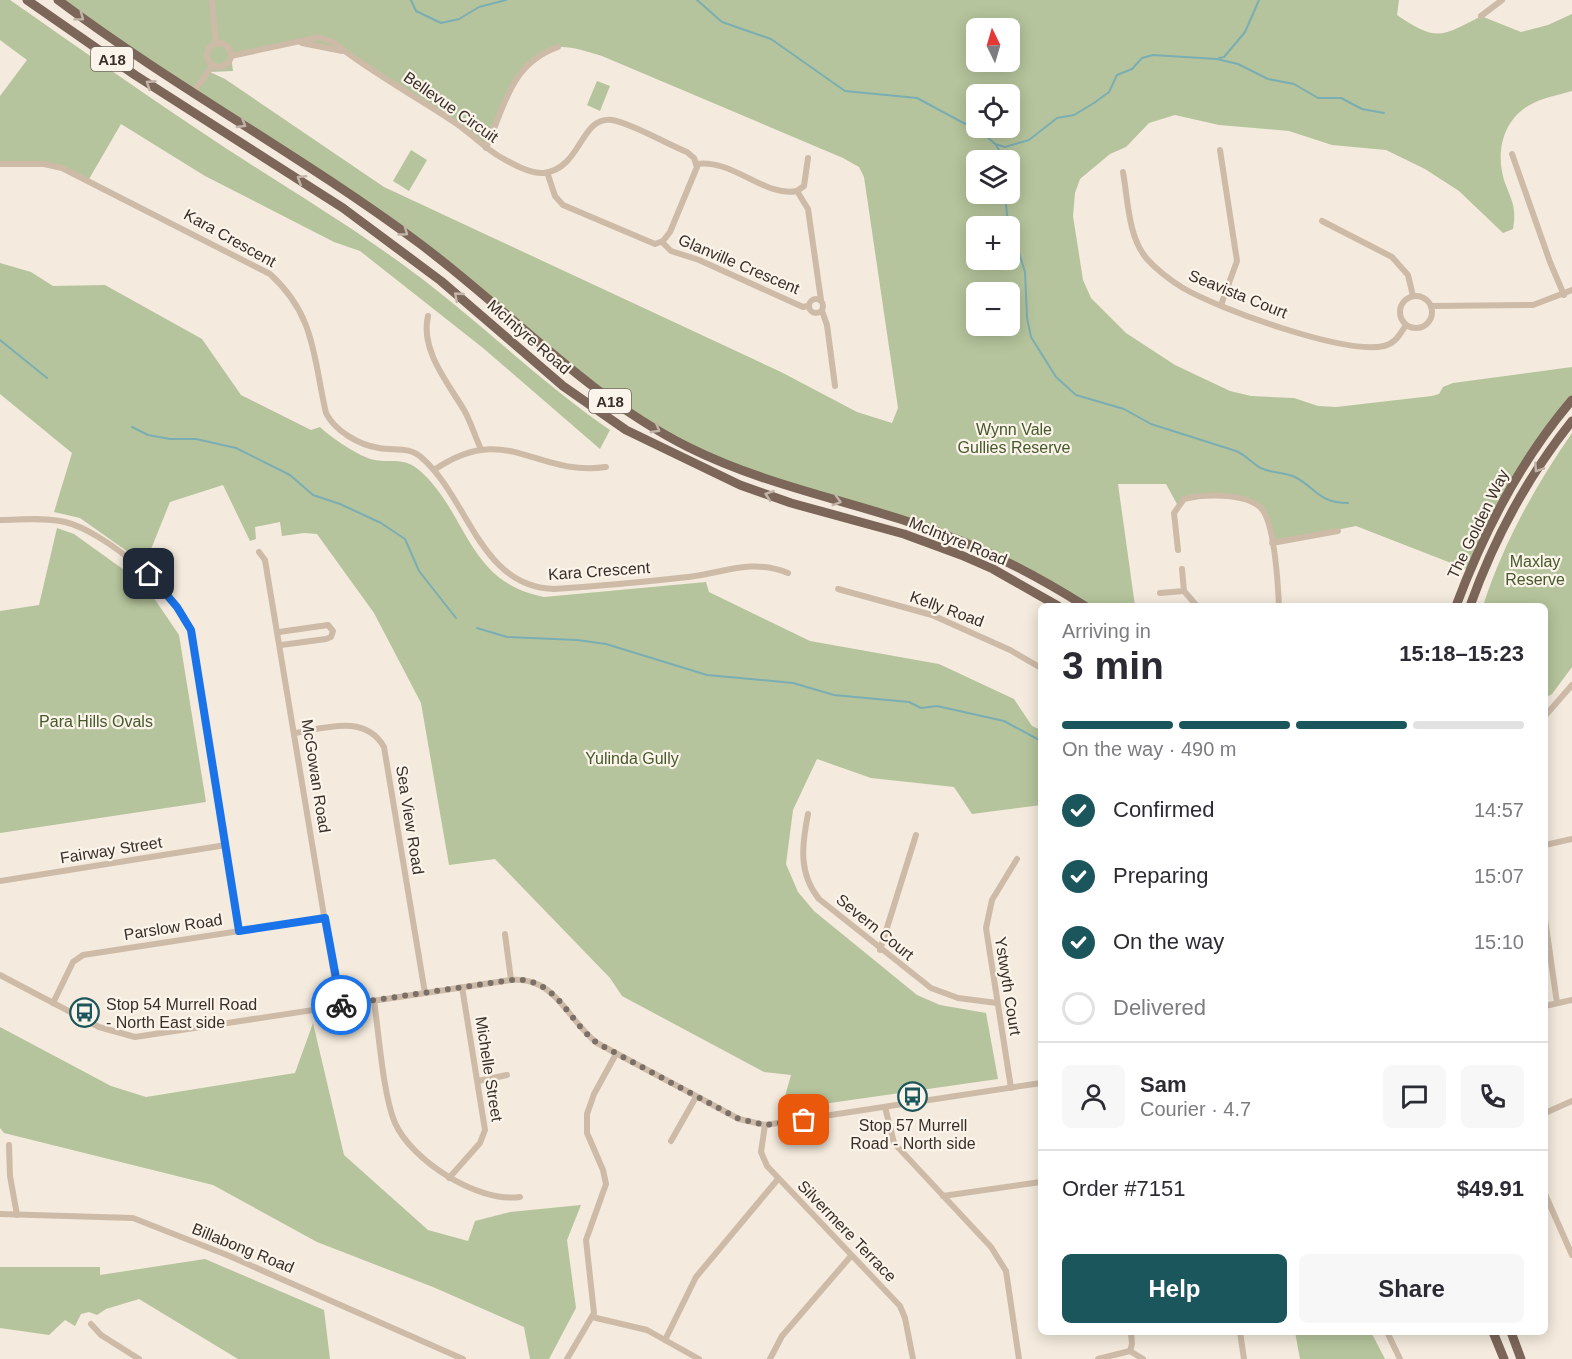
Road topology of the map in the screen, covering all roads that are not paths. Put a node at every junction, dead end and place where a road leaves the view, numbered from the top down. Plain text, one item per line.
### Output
1 (27, 0) edge
2 (58, 0) edge
3 (212, 0) edge
4 (1502, 0) edge
5 (1481, 16) dead end
6 (216, 44) junction
7 (558, 47) dead end
8 (231, 56) junction
9 (213, 65) junction
10 (192, 93) junction
11 (168, 97) junction
12 (199, 116) junction
13 (486, 148) junction
14 (1220, 150) dead end
15 (1512, 154) dead end
16 (808, 158) dead end
17 (0, 164) edge
18 (696, 165) junction
19 (547, 172) junction
20 (1123, 172) dead end
21 (797, 191) junction
22 (1322, 221) dead end
23 (662, 242) junction
24 (1572, 290) edge
25 (1564, 295) junction
26 (1413, 296) junction
27 (821, 300) junction
28 (1221, 305) junction
29 (808, 306) junction
30 (1431, 306) junction
31 (822, 311) junction
32 (428, 316) dead end
33 (1406, 325) junction
34 (835, 386) dead end
35 (1572, 400) edge
36 (1572, 421) edge
37 (481, 450) junction
38 (606, 467) dead end
39 (434, 470) junction
40 (0, 520) edge
41 (1338, 531) dead end
42 (1272, 543) junction
43 (1178, 550) dead end
44 (259, 552) dead end
45 (1182, 569) dead end
46 (788, 573) dead end
47 (838, 589) dead end
48 (1184, 591) junction
49 (1160, 593) dead end
50 (1053, 603) edge
51 (1080, 603) edge
52 (1194, 603) edge
53 (1279, 603) edge
54 (1457, 603) edge
55 (1471, 603) edge
56 (279, 632) junction
57 (281, 645) junction
58 (1038, 666) edge
59 (1572, 685) edge
60 (1548, 709) edge
61 (295, 733) junction
62 (808, 814) dead end
63 (916, 835) dead end
64 (1572, 839) edge
65 (1548, 844) edge
66 (226, 845) junction
67 (1017, 860) dead end
68 (0, 881) edge
69 (325, 918) junction
70 (239, 931) junction
71 (505, 934) dead end
72 (1548, 940) edge
73 (880, 950) junction
74 (0, 975) edge
75 (511, 980) junction
76 (462, 987) junction
77 (425, 993) junction
78 (1572, 1000) edge
79 (374, 1001) junction
80 (53, 1003) junction
81 (997, 1003) junction
82 (1557, 1003) junction
83 (1548, 1005) edge
84 (339, 1006) junction
85 (616, 1054) junction
86 (507, 1075) dead end
87 (478, 1081) junction
88 (1038, 1084) edge
89 (1011, 1088) junction
90 (696, 1097) junction
91 (1572, 1101) edge
92 (885, 1107) junction
93 (1548, 1112) edge
94 (765, 1125) junction
95 (671, 1141) dead end
96 (9, 1145) dead end
97 (449, 1178) junction
98 (778, 1179) junction
99 (1038, 1182) edge
100 (943, 1196) junction
101 (520, 1197) dead end
102 (1548, 1201) edge
103 (0, 1214) edge
104 (16, 1215) junction
105 (1572, 1255) edge
106 (851, 1256) junction
107 (592, 1317) junction
108 (91, 1324) dead end
109 (1131, 1335) edge
110 (1240, 1335) edge
111 (1388, 1335) edge
112 (1494, 1335) edge
113 (1511, 1335) edge
114 (665, 1340) junction
115 (1130, 1351) junction
116 (139, 1359) edge
117 (463, 1359) edge
118 (567, 1359) edge
119 (699, 1359) edge
120 (770, 1359) edge
121 (914, 1359) edge
122 (1019, 1359) edge
123 (1098, 1359) edge
124 (1143, 1359) edge
125 (1244, 1359) edge
126 (1400, 1359) edge
127 (1504, 1359) edge
128 (1521, 1359) edge

11 -> 1 main road, McIntyre Road / A18
2 -> 10 main road, McIntyre Road / A18
3 - 6 street
4 - 5 street
6 - 8 street
6 - 9 street
7 - 13 street
8 - 9 street
8 - 13 street, Bellevue Circuit
9 - 10 street
10 - 11 main road
10 - 12 main road
10 -> 51 main road, McIntyre Road / A18
11 - 12 main road, McIntyre Road / A18
50 -> 12 main road, McIntyre Road / A18
13 - 19 street, Bellevue Circuit
14 - 28 street
15 - 25 street
16 - 21 street
17 - 39 street, Kara Crescent
18 - 19 street
18 - 21 street
18 - 23 street
19 - 23 street
20 - 28 street, Seavista Court
21 - 27 street, Glanville Crescent
22 - 26 street
23 - 29 street, Glanville Crescent
24 - 25 street
25 - 30 street
26 - 30 street
26 - 33 street
27 - 29 street
27 - 31 street
28 - 33 street, Seavista Court
29 - 31 street
30 - 33 street
31 - 34 street
32 - 37 street
35 - 54 main road, The Golden Way
36 -> 55 main road, The Golden Way
37 - 38 street
37 - 39 street
39 - 46 street, Kara Crescent
40 - 66 street
41 - 42 street
42 - 43 street
42 - 53 street
44 - 56 street, McGowan Road
45 - 48 street
47 - 58 street, Kelly Road
48 - 49 street
48 - 52 street
56 - 57 street, McGowan Road
56 - 57 street
57 - 61 street, McGowan Road
59 - 60 street
61 - 69 street, McGowan Road
61 - 77 street, Sea View Road
62 - 73 street, Severn Court
63 - 73 street
64 - 65 street
66 - 68 street, Fairway Street
66 - 70 street
67 - 81 street, Ystwyth Court
69 - 70 street, Parslow Road
69 - 84 street, McGowan Road
70 - 80 street, Parslow Road
71 - 75 street
72 - 82 street
73 - 81 street, Severn Court
74 - 80 street
75 - 76 street
75 - 85 street
76 - 77 street
76 - 87 street, Michelle Street
77 - 79 street
78 - 82 street
79 - 84 street
79 - 97 street
80 - 84 street
81 - 89 street, Ystwyth Court
82 - 83 street
85 - 90 street
85 - 107 street
86 - 87 street
87 - 97 street, Michelle Street
88 - 89 street
89 - 92 street
90 - 94 street
90 - 95 street
91 - 93 street
92 - 94 street
92 - 100 street
94 - 98 street, Silvermere Terrace
96 - 104 street
97 - 101 street
98 - 106 street, Silvermere Terrace
98 - 114 street
99 - 100 street
100 - 122 street
102 - 105 street
103 - 104 street, Billabong Road
104 - 117 street, Billabong Road
106 - 120 street
106 - 121 street, Silvermere Terrace
107 - 114 street
107 - 118 street
108 - 116 street
109 - 115 street
110 - 125 street
111 - 126 street
112 - 127 main road
113 - 128 main road
114 - 119 street
115 - 123 street
115 - 124 street

